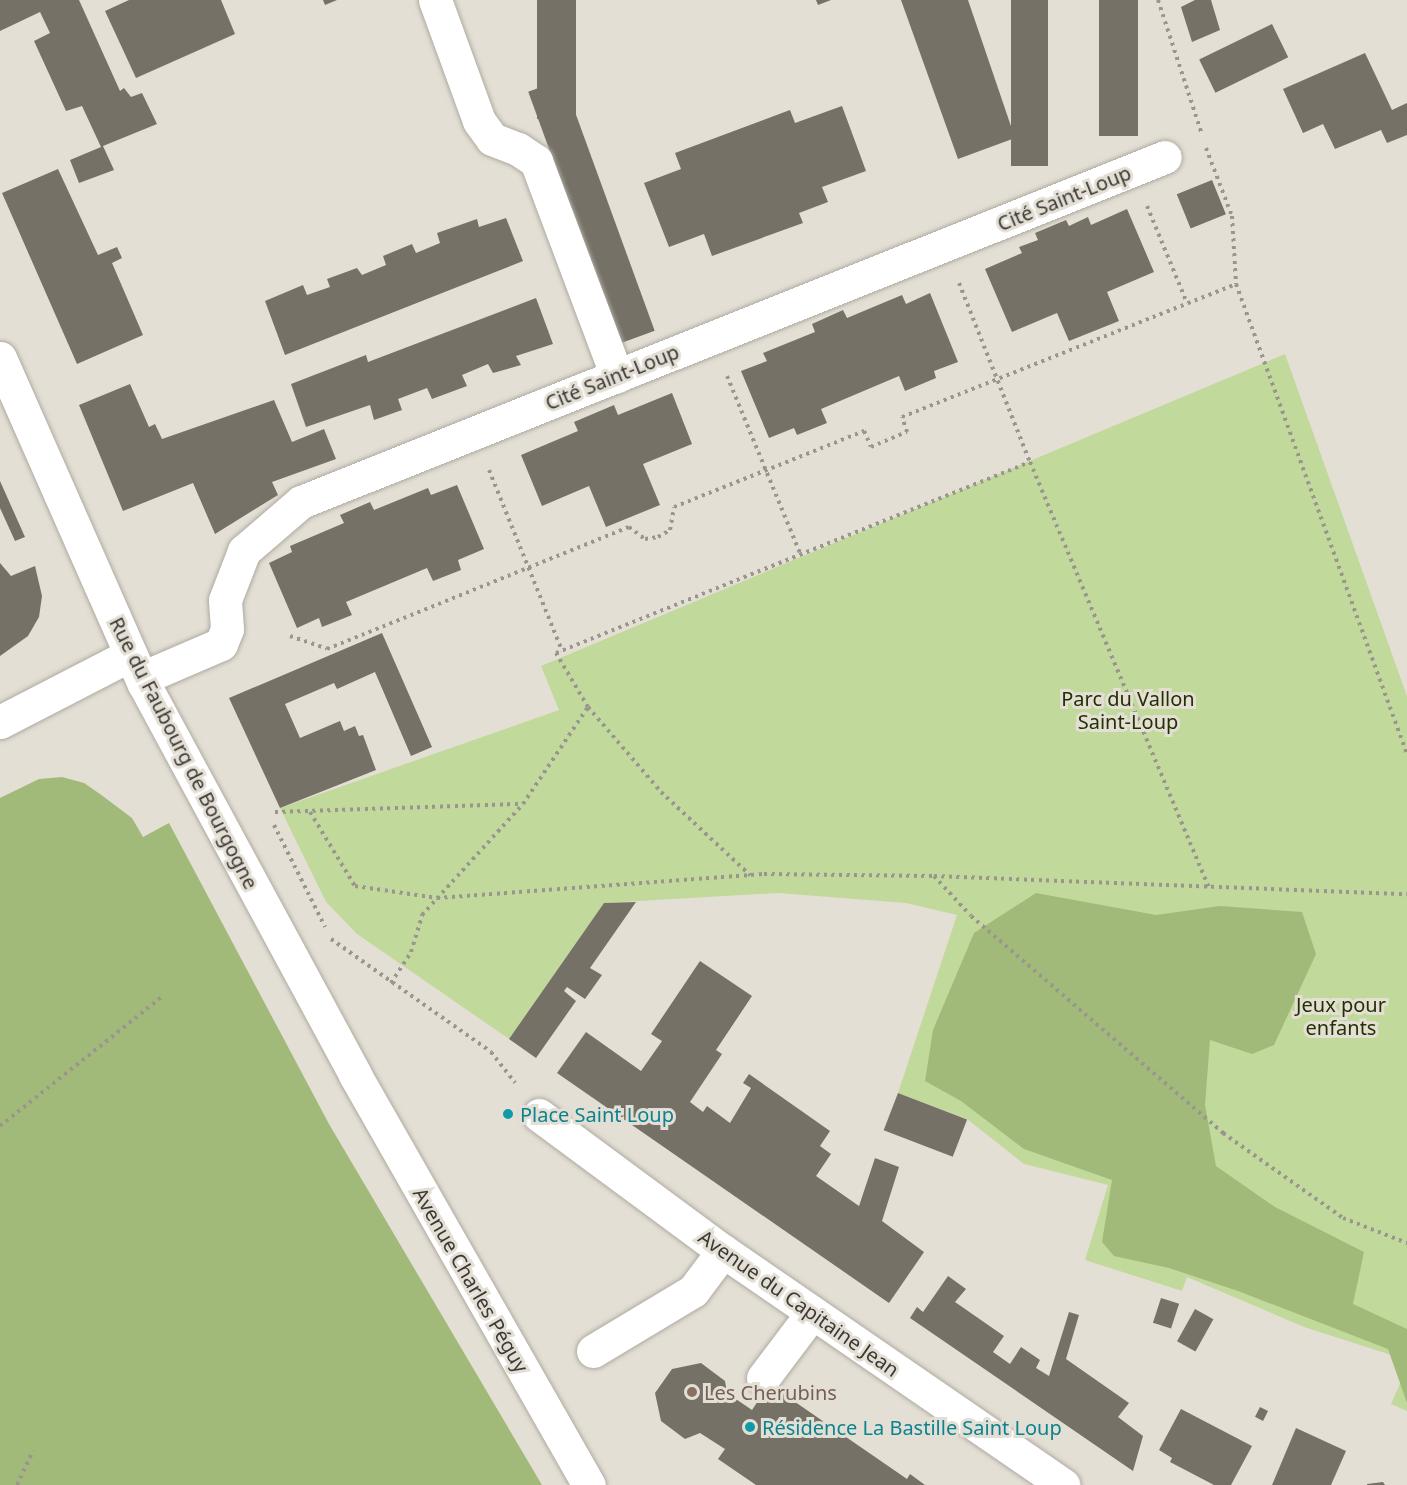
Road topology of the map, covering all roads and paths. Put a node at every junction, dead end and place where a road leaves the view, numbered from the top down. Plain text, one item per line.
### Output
1 (435, 0) edge
2 (1165, 158) dead end
3 (1144, 199) dead end
4 (955, 273) dead end
5 (1187, 303) junction
6 (0, 358) edge
7 (724, 368) dead end
8 (617, 375) junction
9 (997, 377) junction
10 (1030, 462) junction
11 (487, 464) dead end
12 (766, 470) junction
13 (800, 553) junction
14 (529, 569) junction
15 (290, 636) dead end
16 (562, 651) junction
17 (136, 667) junction
18 (588, 707) junction
19 (0, 722) edge
20 (1407, 754) edge
21 (523, 804) junction
22 (275, 812) dead end
23 (310, 812) junction
24 (274, 825) dead end
25 (750, 874) junction
26 (934, 876) junction
27 (1209, 888) junction
28 (1407, 894) edge
29 (437, 898) junction
30 (390, 983) junction
31 (163, 996) dead end
32 (355, 1075) joint
33 (540, 1115) joint
34 (0, 1126) edge
35 (1407, 1243) edge
36 (723, 1251) junction
37 (813, 1313) junction
38 (593, 1351) dead end
39 (763, 1378) dead end
40 (33, 1451) dead end
41 (17, 1485) edge
42 (589, 1485) edge
43 (1063, 1485) edge

1 - 8 street
2 - 8 street, Cité Saint-Loup
3 - 5 path
4 - 9 path
5 - 9 path
5 - 20 path
6 - 17 street, Rue du Faubourg de Bourgogne
7 - 12 path
8 - 17 street, Cité Saint-Loup
9 - 10 path
9 - 12 path
10 - 13 path
10 - 27 path
11 - 14 path
12 - 13 path
12 - 14 path
13 - 16 path
14 - 15 path
14 - 16 path
16 - 18 path
17 - 19 street, Cité Saint-Loup
17 - 32 street, Rue du Faubourg de Bourgogne
18 - 21 path
18 - 25 path
21 - 23 path
21 - 29 path
22 - 23 path
23 - 29 path
24 - 30 path
25 - 26 path
25 - 29 path
26 - 27 path
26 - 35 path
27 - 28 path
29 - 30 path
30 - 33 path
31 - 34 path
32 - 42 street, Avenue Charles Péguy
33 - 36 street, Avenue du Capitaine Jean
36 - 37 street, Avenue du Capitaine Jean
36 - 38 street
37 - 39 street
37 - 43 street, Avenue du Capitaine Jean
40 - 41 path

